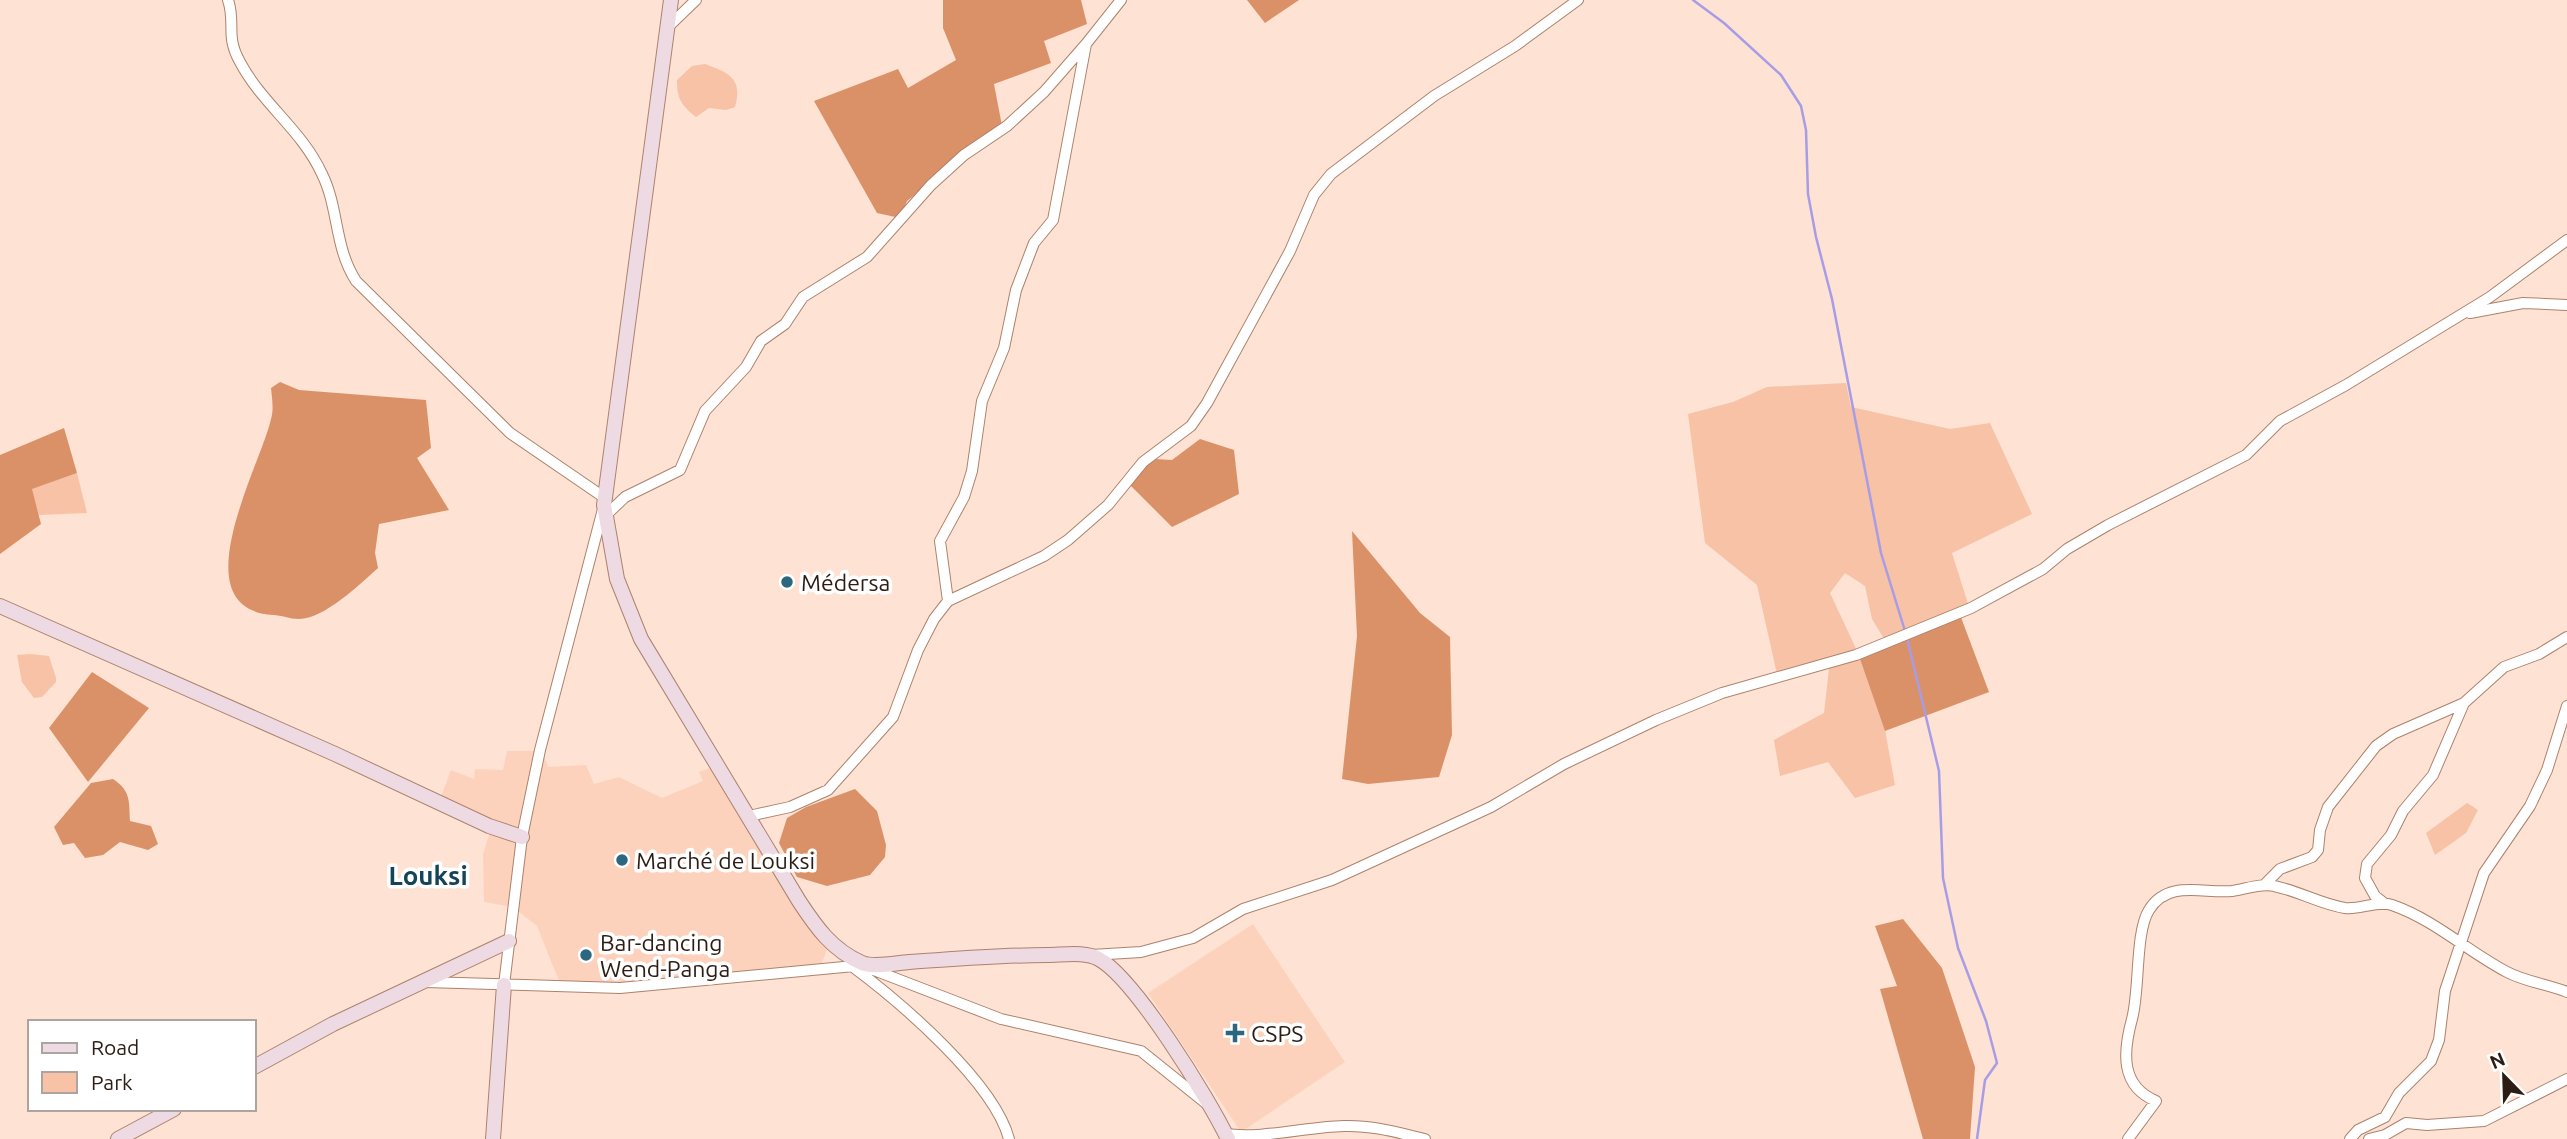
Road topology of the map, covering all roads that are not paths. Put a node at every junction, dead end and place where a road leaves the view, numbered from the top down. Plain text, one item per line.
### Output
1 (228, 0) edge
2 (671, 0) edge
3 (696, 0) edge
4 (1121, 0) edge
5 (1578, 0) edge
6 (667, 28) junction
7 (1086, 44) junction
8 (2567, 240) edge
9 (2567, 305) edge
10 (2463, 314) junction
11 (605, 506) junction
12 (948, 601) junction
13 (0, 606) edge
14 (2567, 638) edge
15 (2464, 703) junction
16 (2567, 706) edge
17 (749, 816) junction
18 (522, 837) junction
19 (2264, 885) junction
20 (2385, 904) junction
21 (509, 941) junction
22 (2461, 942) junction
23 (1090, 955) junction
24 (859, 965) junction
25 (422, 982) junction
26 (505, 985) junction
27 (2567, 992) edge
28 (256, 1066) edge
29 (2567, 1079) edge
30 (1212, 1108) junction
31 (170, 1111) edge
32 (1227, 1136) edge
33 (118, 1139) edge
34 (493, 1139) edge
35 (1009, 1139) edge
36 (1425, 1139) edge
37 (2128, 1139) edge
38 (2350, 1139) edge
39 (2369, 1139) edge

1 - 11 street
2 - 6 street
3 - 6 street
4 - 7 street
5 - 12 street
6 - 11 street
7 - 11 street
7 - 12 street
8 - 10 street
9 - 10 street
10 - 23 street
11 - 17 street
11 - 18 street
12 - 17 street
13 - 18 street
14 - 15 street
15 - 19 street
15 - 20 street
16 - 22 street
17 - 24 street
18 - 21 street
19 - 20 street
19 - 37 street
20 - 22 street
21 - 25 street
21 - 26 street
22 - 27 street
22 - 38 street
23 - 24 street
23 - 30 street
24 - 26 street
24 - 30 street
24 - 35 street
25 - 26 street
25 - 28 street
26 - 34 street
29 - 39 street
30 - 32 street
31 - 33 street
32 - 36 street

